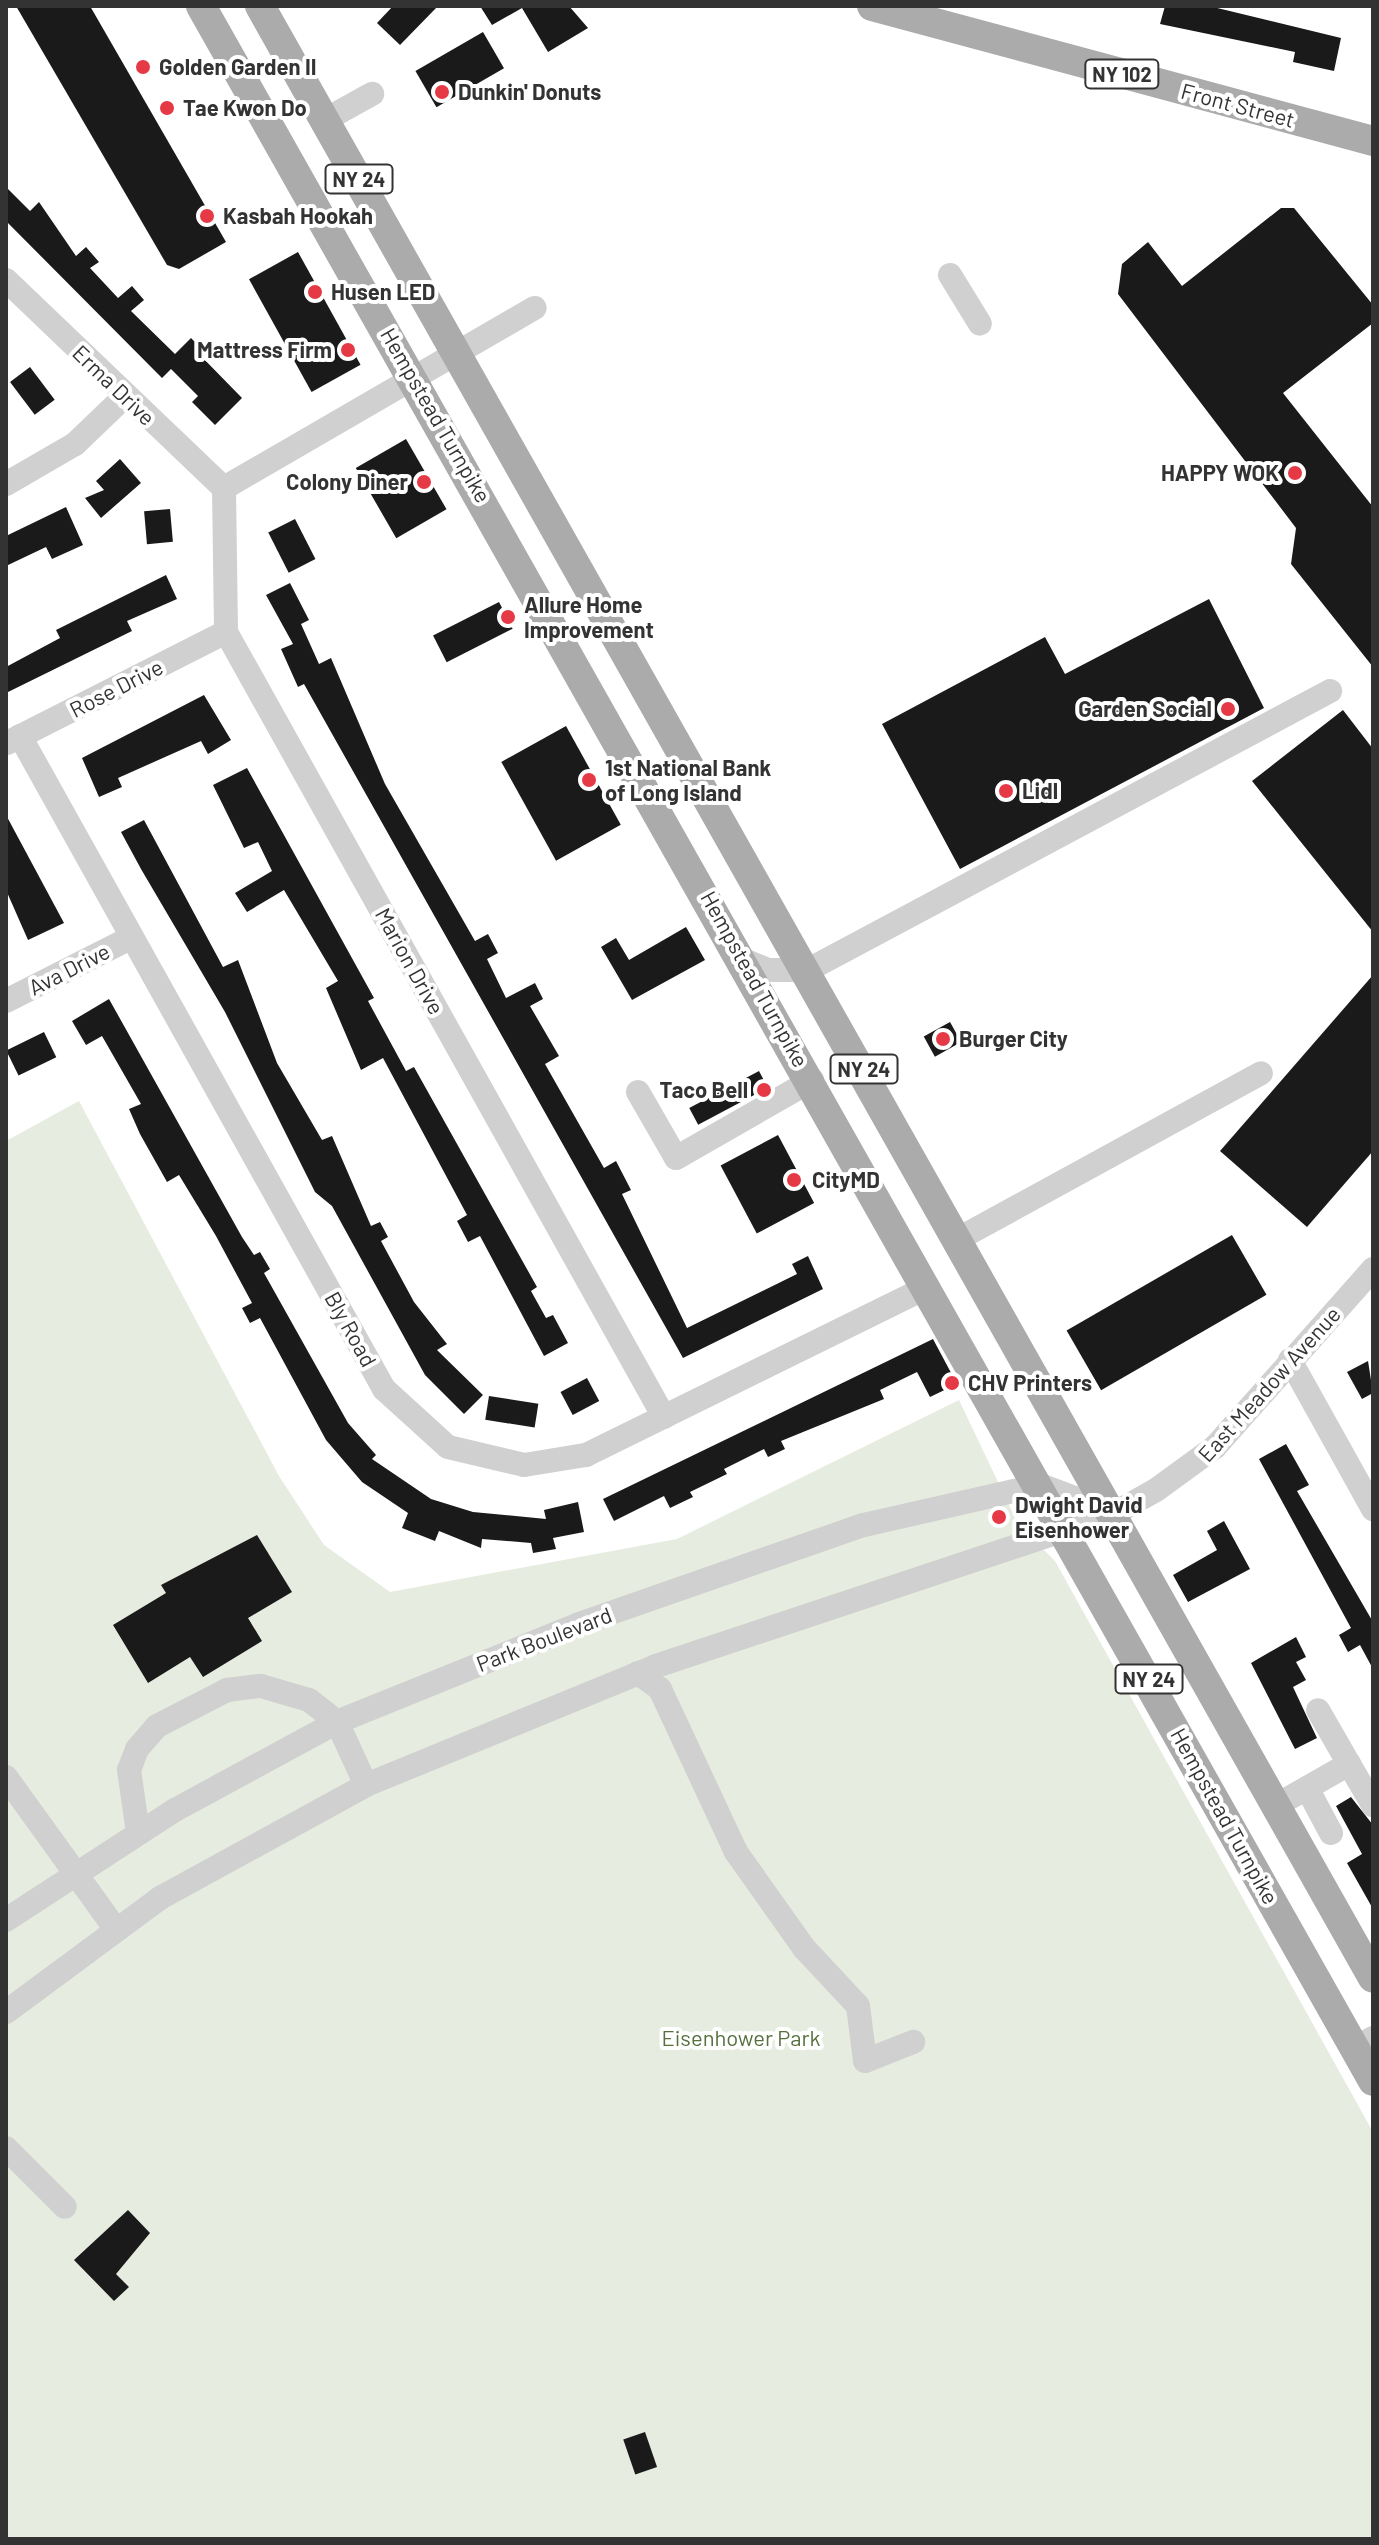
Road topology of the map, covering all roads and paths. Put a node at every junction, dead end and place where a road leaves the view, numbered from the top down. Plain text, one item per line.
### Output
1 (201, 6) edge
2 (260, 6) edge
3 (872, 6) edge
4 (372, 94) dead end
5 (325, 120) junction
6 (1373, 141) edge
7 (950, 275) dead end
8 (6, 280) edge
9 (535, 308) dead end
10 (980, 324) dead end
11 (457, 351) junction
12 (414, 376) junction
13 (125, 396) junction
14 (6, 484) edge
15 (224, 488) junction
16 (226, 632) junction
17 (1330, 691) dead end
18 (13, 740) edge
19 (132, 937) junction
20 (744, 960) junction
21 (808, 970) junction
22 (6, 1001) edge
23 (1261, 1073) dead end
24 (812, 1080) junction
25 (638, 1092) dead end
26 (960, 1238) junction
27 (1373, 1269) edge
28 (928, 1287) junction
29 (1290, 1360) junction
30 (664, 1417) junction
31 (1040, 1485) junction
32 (1373, 1509) edge
33 (1115, 1513) junction
34 (1064, 1527) junction
35 (638, 1673) junction
36 (1318, 1710) dead end
37 (337, 1722) junction
38 (1349, 1764) junction
39 (6, 1777) edge
40 (366, 1785) junction
41 (1307, 1788) junction
42 (1277, 1805) junction
43 (1373, 1805) edge
44 (138, 1833) junction
45 (1331, 1833) dead end
46 (79, 1870) junction
47 (6, 1920) edge
48 (115, 1928) junction
49 (1373, 1978) edge
50 (6, 2012) edge
51 (913, 2042) dead end
52 (1364, 2043) edge
53 (1373, 2081) edge
54 (6, 2148) edge
55 (65, 2207) dead end

1 - 12 main road, Hempstead Turnpike / NY 24
2 - 5 main road, NY 24
3 - 6 main road, Front Street / NY 102
4 - 5 street
5 - 11 main road, NY 24
7 - 10 street
8 - 13 street, Erma Drive
9 - 11 street
11 - 12 street
11 - 21 main road, NY 24
12 - 15 street
12 - 20 main road, Hempstead Turnpike / NY 24
13 - 14 street
13 - 15 street, Erma Drive
15 - 16 street, Marion Drive
16 - 18 street, Rose Drive
16 - 30 street, Marion Drive
17 - 21 street
18 - 19 street, Bly Road
19 - 22 street, Ava Drive
19 - 30 street, Bly Road
20 - 21 street
20 - 24 main road, Hempstead Turnpike / NY 24
21 - 26 main road, NY 24
23 - 26 street
24 - 25 street
24 - 28 main road, Hempstead Turnpike / NY 24
26 - 33 main road, NY 24
27 - 29 street, East Meadow Avenue
28 - 30 street, Bly Road
28 - 31 main road, Hempstead Turnpike / NY 24
29 - 32 street
29 - 33 street, East Meadow Avenue
31 - 33 street
31 - 34 main road, Hempstead Turnpike / NY 24
31 - 37 street, Park Boulevard
33 - 34 street, East Meadow Avenue
33 - 42 main road, NY 24
34 - 35 street
34 - 52 main road, Hempstead Turnpike / NY 24
35 - 40 street
35 - 51 street
36 - 38 street
37 - 40 street
37 - 44 street, Park Boulevard
37 - 44 street
38 - 41 street
38 - 43 street
39 - 46 street
40 - 48 street
41 - 42 street
41 - 45 street
42 - 49 main road, NY 24
44 - 46 street, Park Boulevard
46 - 47 street, Park Boulevard
46 - 48 street
48 - 50 street
52 - 53 main road, Hempstead Turnpike / NY 24
54 - 55 street

